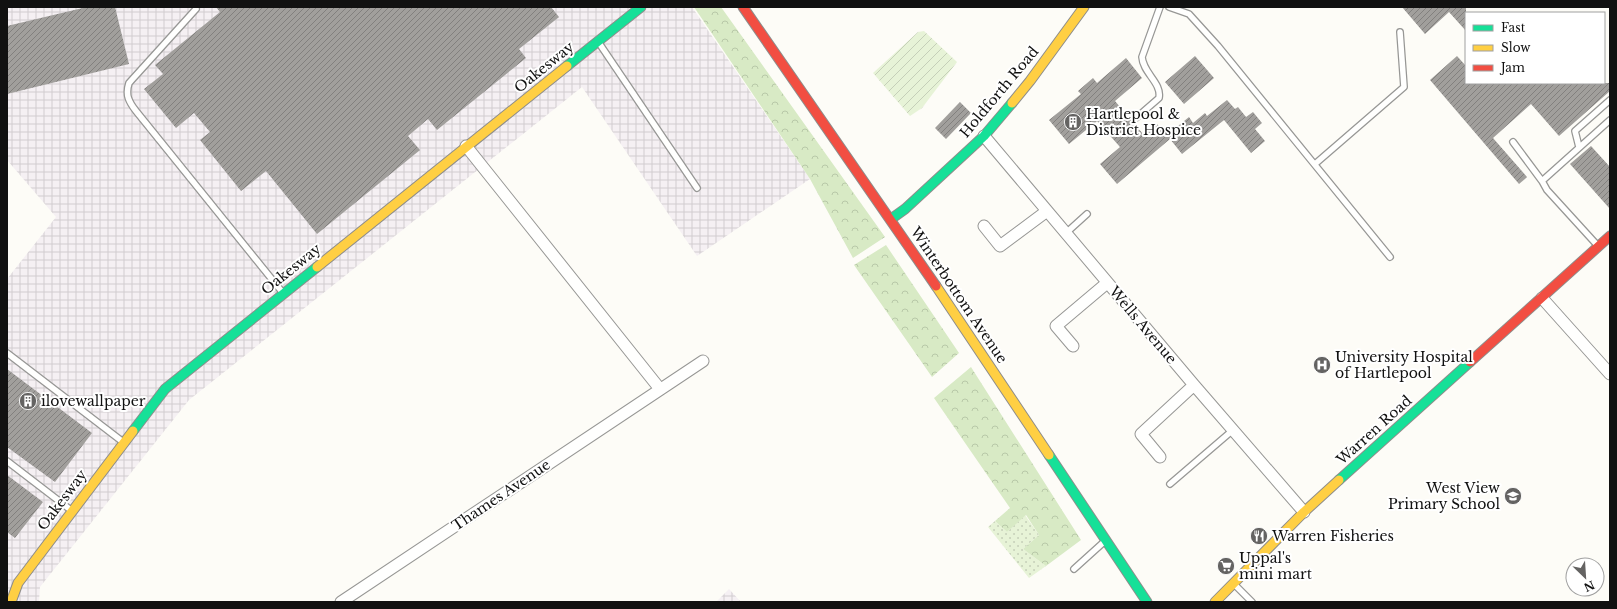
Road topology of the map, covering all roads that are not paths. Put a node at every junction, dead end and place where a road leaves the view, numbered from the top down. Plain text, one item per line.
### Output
1 (641, 7) edge
2 (743, 7) edge
3 (1084, 7) edge
4 (1160, 7) edge
5 (1169, 7) edge
6 (196, 9) dead end
7 (1400, 32) dead end
8 (598, 41) junction
9 (1610, 100) edge
10 (1136, 118) dead end
11 (1610, 120) edge
12 (984, 136) junction
13 (1513, 142) dead end
14 (466, 146) junction
15 (1579, 147) junction
16 (1315, 164) junction
17 (1542, 181) junction
18 (697, 188) dead end
19 (1047, 211) junction
20 (1087, 214) dead end
21 (891, 219) junction
22 (984, 226) dead end
23 (1066, 233) junction
24 (1610, 236) edge
25 (1598, 246) junction
26 (1390, 257) dead end
27 (1107, 283) junction
28 (283, 294) junction
29 (1542, 298) junction
30 (1073, 346) dead end
31 (7, 353) edge
32 (702, 361) dead end
33 (1610, 374) edge
34 (1194, 385) junction
35 (660, 389) junction
36 (1233, 430) junction
37 (123, 442) junction
38 (1160, 457) dead end
39 (7, 461) edge
40 (1170, 484) dead end
41 (72, 511) junction
42 (1304, 512) junction
43 (1105, 541) junction
44 (1074, 569) dead end
45 (1234, 583) junction
46 (11, 602) edge
47 (341, 602) edge
48 (1146, 602) edge
49 (1215, 602) edge
50 (1252, 602) edge

1 - 8 street, Oakesway
2 - 21 street, Winterbottom Avenue
3 - 12 street, Holdforth Road
4 - 10 lane
5 - 16 lane
6 - 28 lane
7 - 16 lane
8 - 14 street, Oakesway
8 - 18 lane
9 - 15 lane
11 - 15 lane
12 - 19 street, Wells Avenue
12 - 21 street, Holdforth Road
13 - 17 lane
14 - 28 street, Oakesway
14 - 35 street
15 - 17 lane
16 - 26 lane
17 - 25 lane
19 - 22 street
19 - 23 street, Wells Avenue
20 - 23 lane
21 - 43 street, Winterbottom Avenue
23 - 27 street, Wells Avenue
24 - 25 street, Warren Road
25 - 29 street, Warren Road
27 - 30 street
27 - 34 street, Wells Avenue
28 - 37 street, Oakesway
29 - 33 street
29 - 42 street, Warren Road
31 - 37 lane
32 - 35 street, Thames Avenue
34 - 36 street, Wells Avenue
34 - 38 street
35 - 47 street, Thames Avenue
36 - 40 lane
36 - 42 street, Wells Avenue
37 - 41 street, Oakesway
39 - 41 lane
41 - 46 street, Oakesway
42 - 45 street, Warren Road
43 - 44 lane
43 - 48 street, Winterbottom Avenue
45 - 49 street, Warren Road
45 - 50 lane

